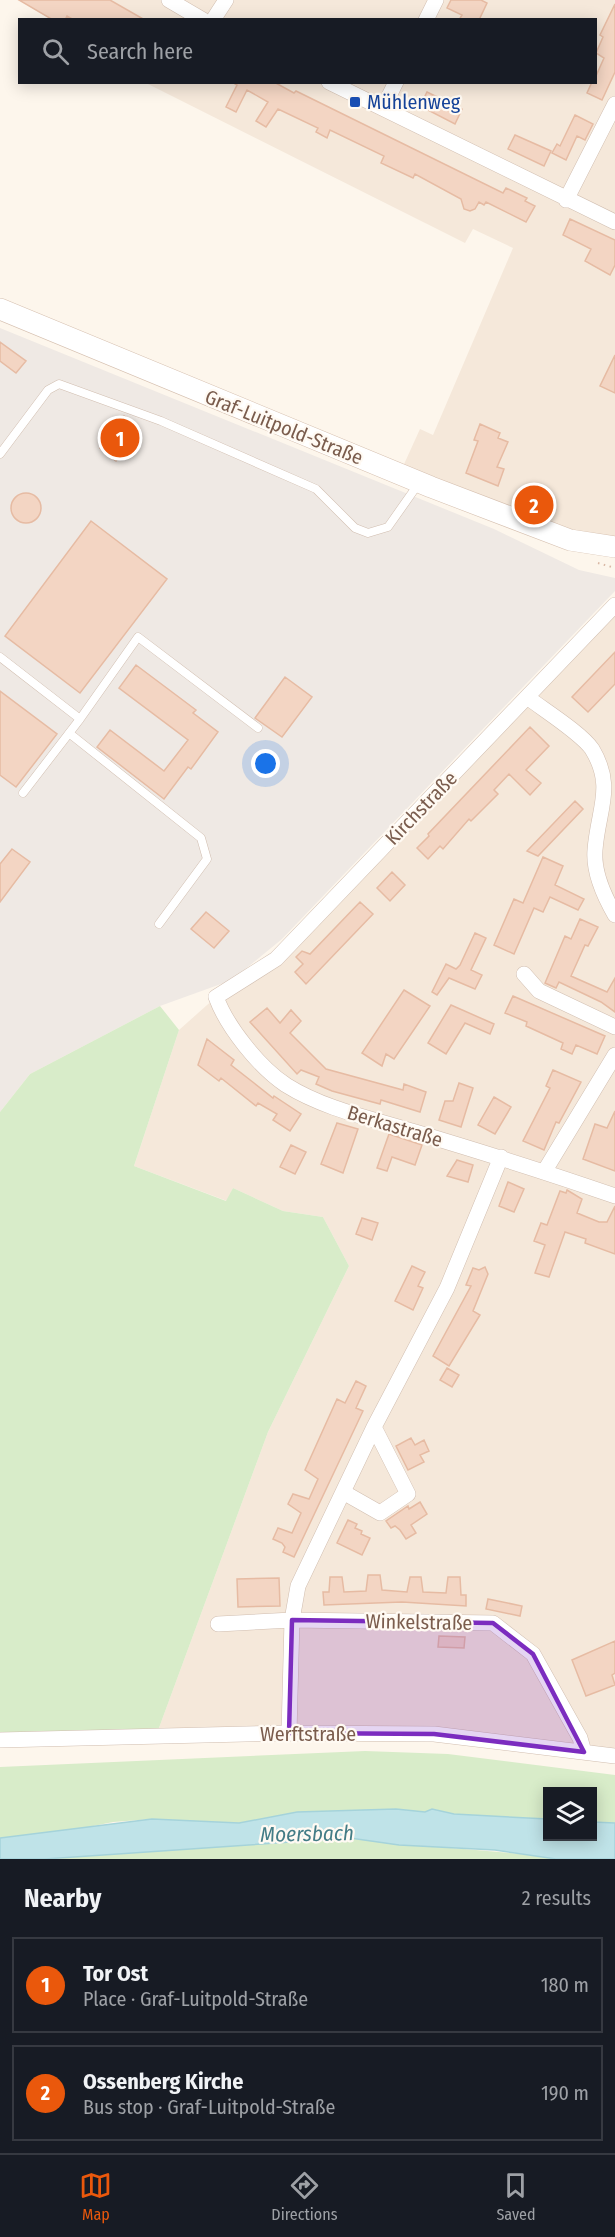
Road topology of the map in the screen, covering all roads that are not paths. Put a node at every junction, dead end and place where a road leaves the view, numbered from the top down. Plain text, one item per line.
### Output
1 (169, 0) edge
2 (226, 0) edge
3 (436, 0) edge
4 (200, 18) edge
5 (214, 18) edge
6 (427, 18) edge
7 (333, 84) edge
8 (395, 84) edge
9 (615, 104) edge
10 (383, 108) junction
11 (566, 200) junction
12 (615, 222) edge
13 (0, 309) edge
14 (0, 454) edge
15 (420, 482) junction
16 (570, 540) junction
17 (615, 546) edge
18 (615, 560) edge
19 (615, 605) edge
20 (0, 657) edge
21 (527, 697) junction
22 (80, 719) junction
23 (258, 728) dead end
24 (69, 733) junction
25 (23, 793) dead end
26 (612, 796) edge
27 (615, 915) edge
28 (159, 924) dead end
29 (524, 974) dead end
30 (216, 997) joint
31 (615, 1027) edge
32 (615, 1055) edge
33 (501, 1157) junction
34 (544, 1172) junction
35 (615, 1196) edge
36 (374, 1427) junction
37 (343, 1492) junction
38 (292, 1620) junction
39 (218, 1624) dead end
40 (288, 1733) junction
41 (0, 1740) edge
42 (584, 1752) junction
43 (615, 1756) edge

1 - 4 street
2 - 5 street
3 - 6 street
7 - 10 street
8 - 10 street
9 - 11 street
10 - 11 street
11 - 12 street
13 - 15 street, Graf-Luitpold-Straße
14 - 15 lane
15 - 16 street, Graf-Luitpold-Straße
16 - 17 street, Graf-Luitpold-Straße
16 - 18 street, Graf-Luitpold-Straße
19 - 21 street, Kirchstraße
20 - 22 lane
21 - 26 street
21 - 30 street, Kirchstraße
22 - 23 lane
22 - 24 lane
24 - 25 lane
24 - 28 lane
26 - 27 street
29 - 31 street
30 - 33 street, Berkastraße
32 - 34 street
33 - 34 street, Berkastraße
33 - 36 street
34 - 35 street, Berkastraße
36 - 37 street
36 - 37 street
37 - 38 street
38 - 39 street, Winkelstraße
38 - 40 street
38 - 42 street, Winkelstraße
40 - 41 street, Werftstraße
40 - 42 street, Werftstraße
42 - 43 street, Werftstraße

